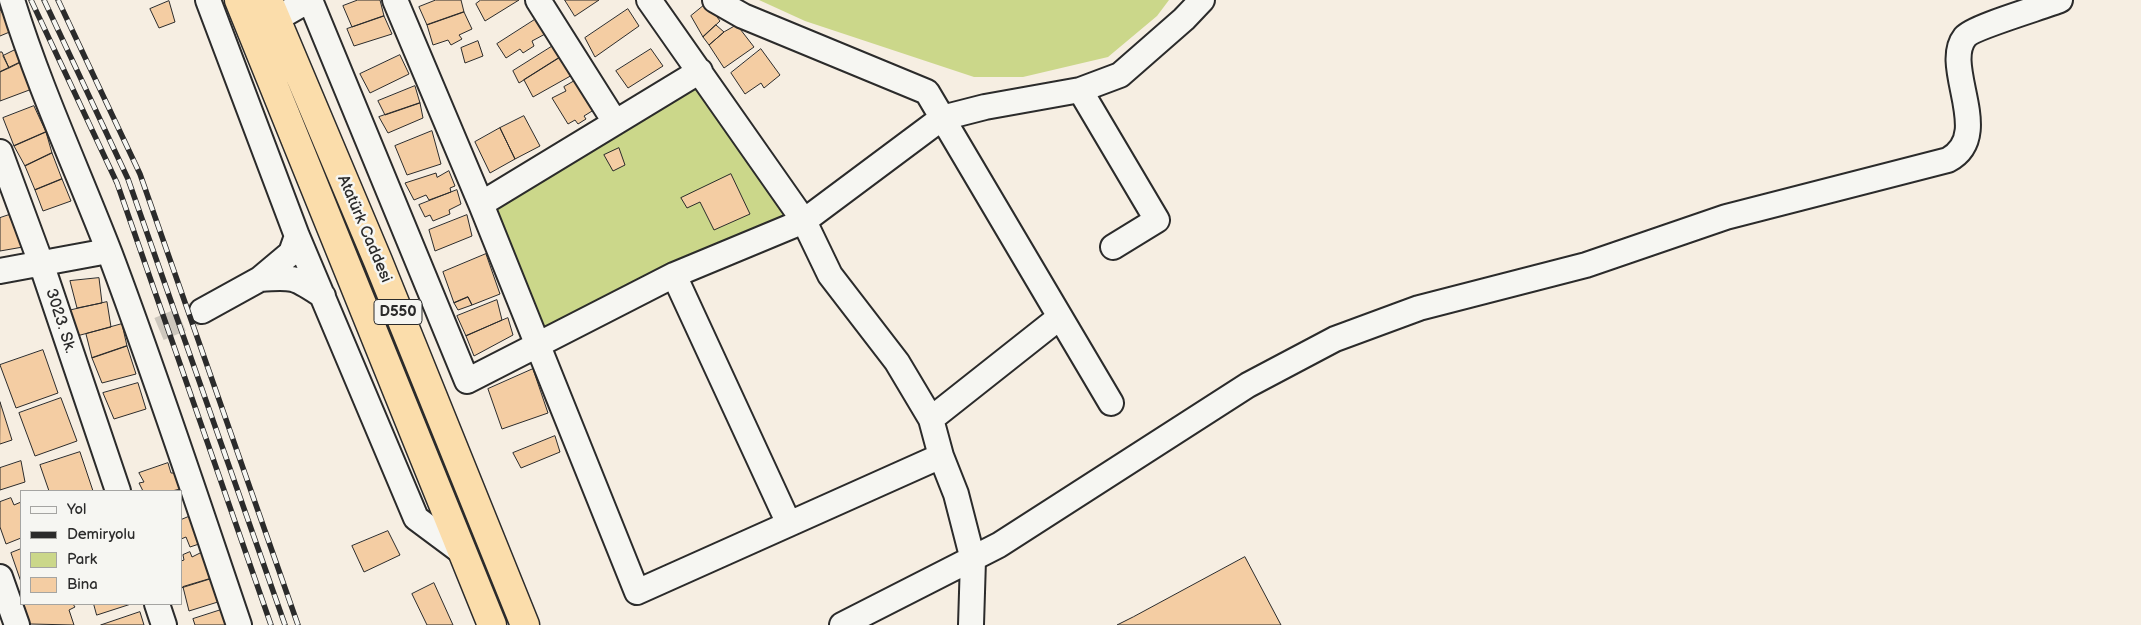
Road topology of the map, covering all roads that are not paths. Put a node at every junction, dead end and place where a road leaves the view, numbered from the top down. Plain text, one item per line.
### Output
1 (12, 0) edge
2 (208, 0) edge
3 (239, 0) edge
4 (310, 0) edge
5 (395, 0) edge
6 (538, 0) edge
7 (650, 0) edge
8 (715, 0) edge
9 (1202, 0) edge
10 (2060, 0) edge
11 (272, 9) edge
12 (700, 71) junction
13 (1080, 90) junction
14 (942, 118) junction
15 (615, 122) junction
16 (0, 152) edge
17 (481, 204) junction
18 (804, 221) junction
19 (297, 236) junction
20 (1112, 247) dead end
21 (108, 251) junction
22 (41, 263) junction
23 (0, 271) edge
24 (674, 274) junction
25 (260, 279) junction
26 (322, 296) junction
27 (202, 311) tunnel mouth
28 (1060, 316) junction
29 (538, 344) junction
30 (1111, 403) dead end
31 (931, 419) junction
32 (941, 456) junction
33 (118, 490) edge
34 (789, 524) junction
35 (463, 553) junction
36 (973, 560) junction
37 (0, 578) edge
38 (157, 605) edge
39 (17, 625) edge
40 (164, 625) edge
41 (239, 625) edge
42 (492, 625) edge
43 (525, 625) edge
44 (842, 625) edge
45 (972, 625) edge

1 - 21 street
2 - 19 street
3 - 35 highway, Atatürk Caddesi / D550
4 - 11 street
4 - 29 street
5 - 17 street
6 - 15 street
7 - 12 street
8 - 14 street
9 - 13 street
10 - 36 street
11 - 43 highway, Atatürk Caddesi / D550
12 - 15 street
12 - 18 street
13 - 14 street
13 - 20 street
14 - 18 street
14 - 28 street
15 - 17 street
16 - 22 street, 3023. Sk.
17 - 29 street
18 - 24 street
18 - 31 street
19 - 25 street
19 - 26 street
21 - 22 street
21 - 41 street
22 - 23 street
22 - 33 street, 3023. Sk.
24 - 29 street
24 - 34 street
25 - 26 street
25 - 27 street
26 - 35 street
28 - 30 street
28 - 31 street
29 - 34 street
31 - 32 street
32 - 34 street
32 - 36 street
35 - 42 highway, Atatürk Caddesi / D550
36 - 44 street
36 - 45 street
37 - 39 street
38 - 40 street

